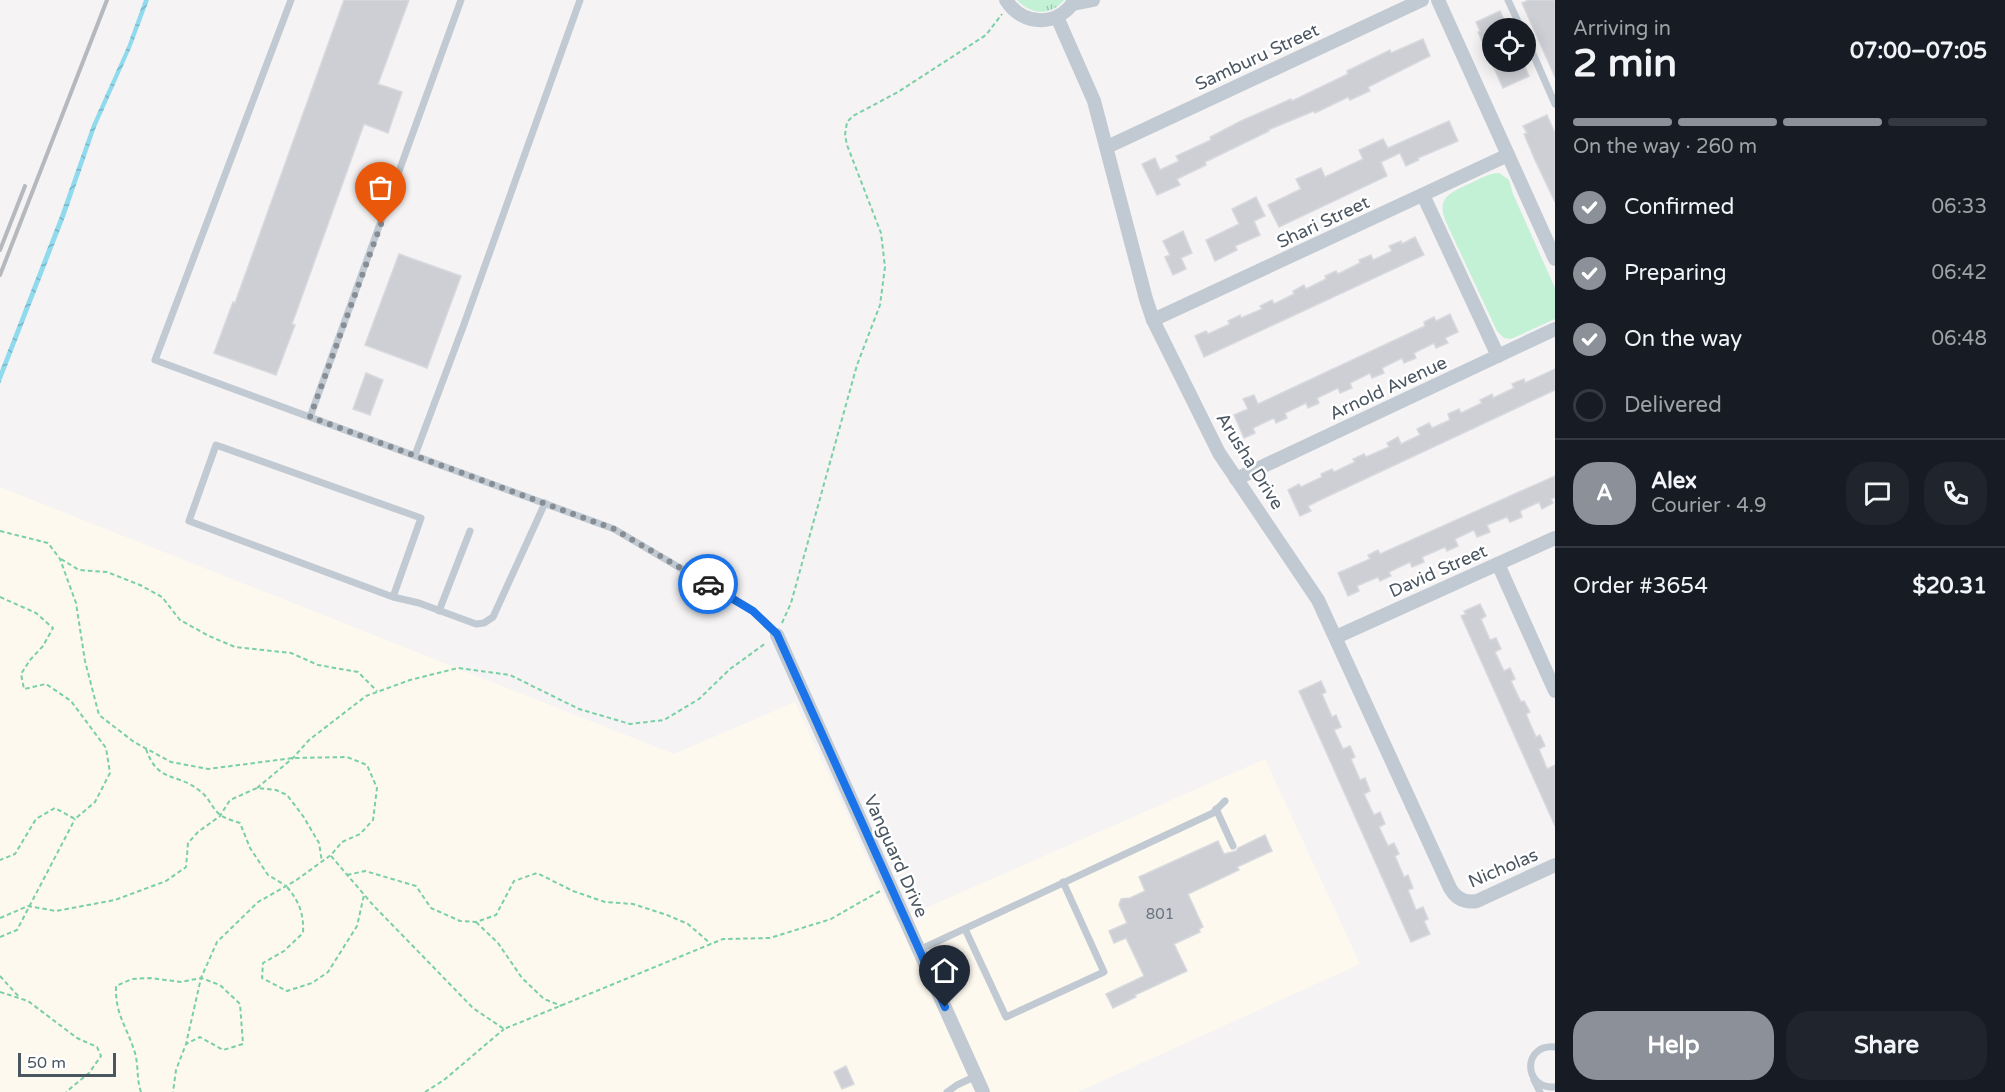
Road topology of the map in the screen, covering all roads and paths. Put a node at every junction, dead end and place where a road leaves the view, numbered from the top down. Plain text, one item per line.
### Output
1 (291, 0) edge
2 (462, 0) edge
3 (580, 0) edge
4 (1093, 0) edge
5 (1421, 0) edge
6 (1438, 0) edge
7 (1508, 0) edge
8 (1008, 2) edge
9 (1074, 2) edge
10 (1058, 17) junction
11 (1516, 18) edge
12 (1536, 61) edge
13 (1555, 104) edge
14 (1107, 147) junction
15 (1508, 155) junction
16 (1423, 195) junction
17 (1551, 240) edge
18 (1555, 259) edge
19 (1153, 320) junction
20 (1555, 329) edge
21 (1498, 356) junction
22 (310, 417) junction
23 (415, 455) junction
24 (1236, 479) junction
25 (545, 503) junction
26 (0, 531) edge
27 (470, 531) dead end
28 (1555, 538) edge
29 (60, 559) junction
30 (1498, 564) junction
31 (0, 597) edge
32 (393, 597) junction
33 (440, 611) junction
34 (777, 634) junction
35 (1336, 637) junction
36 (377, 691) junction
37 (1555, 691) edge
38 (146, 749) junction
39 (293, 758) junction
40 (257, 788) junction
41 (1225, 801) dead end
42 (1216, 809) junction
43 (220, 816) junction
44 (75, 819) junction
45 (1233, 846) dead end
46 (331, 855) junction
47 (0, 860) edge
48 (322, 862) junction
49 (1555, 865) edge
50 (347, 875) junction
51 (1063, 882) junction
52 (286, 886) junction
53 (890, 886) junction
54 (364, 895) junction
55 (1464, 901) joint
56 (28, 906) junction
57 (0, 918) edge
58 (477, 922) junction
59 (965, 929) junction
60 (0, 937) edge
61 (711, 944) junction
62 (919, 950) junction
63 (0, 976) edge
64 (201, 978) junction
65 (0, 992) edge
66 (20, 998) junction
67 (562, 1006) junction
68 (504, 1029) junction
69 (1555, 1042) edge
70 (186, 1044) junction
71 (1555, 1047) edge
72 (1542, 1048) junction
73 (1532, 1075) junction
74 (976, 1076) junction
75 (1555, 1087) edge
76 (66, 1092) edge
77 (141, 1092) edge
78 (173, 1092) edge
79 (425, 1092) edge
80 (947, 1092) edge
81 (983, 1092) edge
82 (1540, 1092) edge

1 - 22 lane
2 - 22 lane
3 - 23 lane
4 - 9 street
5 - 14 street, Samburu Street
6 - 15 street
7 - 11 lane
8 - 10 street
8 - 34 path
9 - 10 street
10 - 14 street, Arusha Drive
12 - 13 lane
14 - 19 street, Arusha Drive
15 - 16 street, Shari Street
15 - 17 street
16 - 19 street, Shari Street
16 - 21 street
17 - 18 street
19 - 24 street, Arusha Drive
20 - 21 street, Arnold Avenue
21 - 24 street, Arnold Avenue
22 - 23 lane
23 - 25 lane
24 - 35 street, Arusha Drive
25 - 33 lane
25 - 34 lane
26 - 29 path
27 - 33 lane
28 - 30 street, David Street
29 - 36 path
29 - 38 path
30 - 35 street, David Street
30 - 37 street
31 - 44 path
32 - 32 lane
32 - 33 lane
34 - 36 path
34 - 53 street, Vanguard Drive
35 - 55 street, Arusha Drive
36 - 39 path
38 - 39 path
38 - 43 path
39 - 40 path
39 - 46 path
40 - 43 path
40 - 48 path
41 - 42 lane
42 - 45 lane
42 - 51 lane
43 - 52 path
43 - 56 path
44 - 47 path
44 - 56 path
46 - 48 path
46 - 50 path
48 - 52 path
49 - 55 street, Nicholas
50 - 54 path
50 - 58 path
51 - 59 lane
51 - 59 lane
52 - 54 path
52 - 64 path
53 - 61 path
53 - 62 street, Vanguard Drive
54 - 68 path
56 - 57 path
56 - 60 path
58 - 61 path
58 - 67 path
59 - 62 lane
61 - 67 path
62 - 74 street, Vanguard Drive
63 - 66 path
64 - 70 path
64 - 70 path
64 - 77 path
65 - 66 path
66 - 76 path
67 - 68 path
68 - 79 path
69 - 72 lane
70 - 78 path
71 - 72 lane
72 - 73 lane
73 - 75 lane
73 - 82 lane
74 - 80 lane
74 - 81 street, Vanguard Drive

